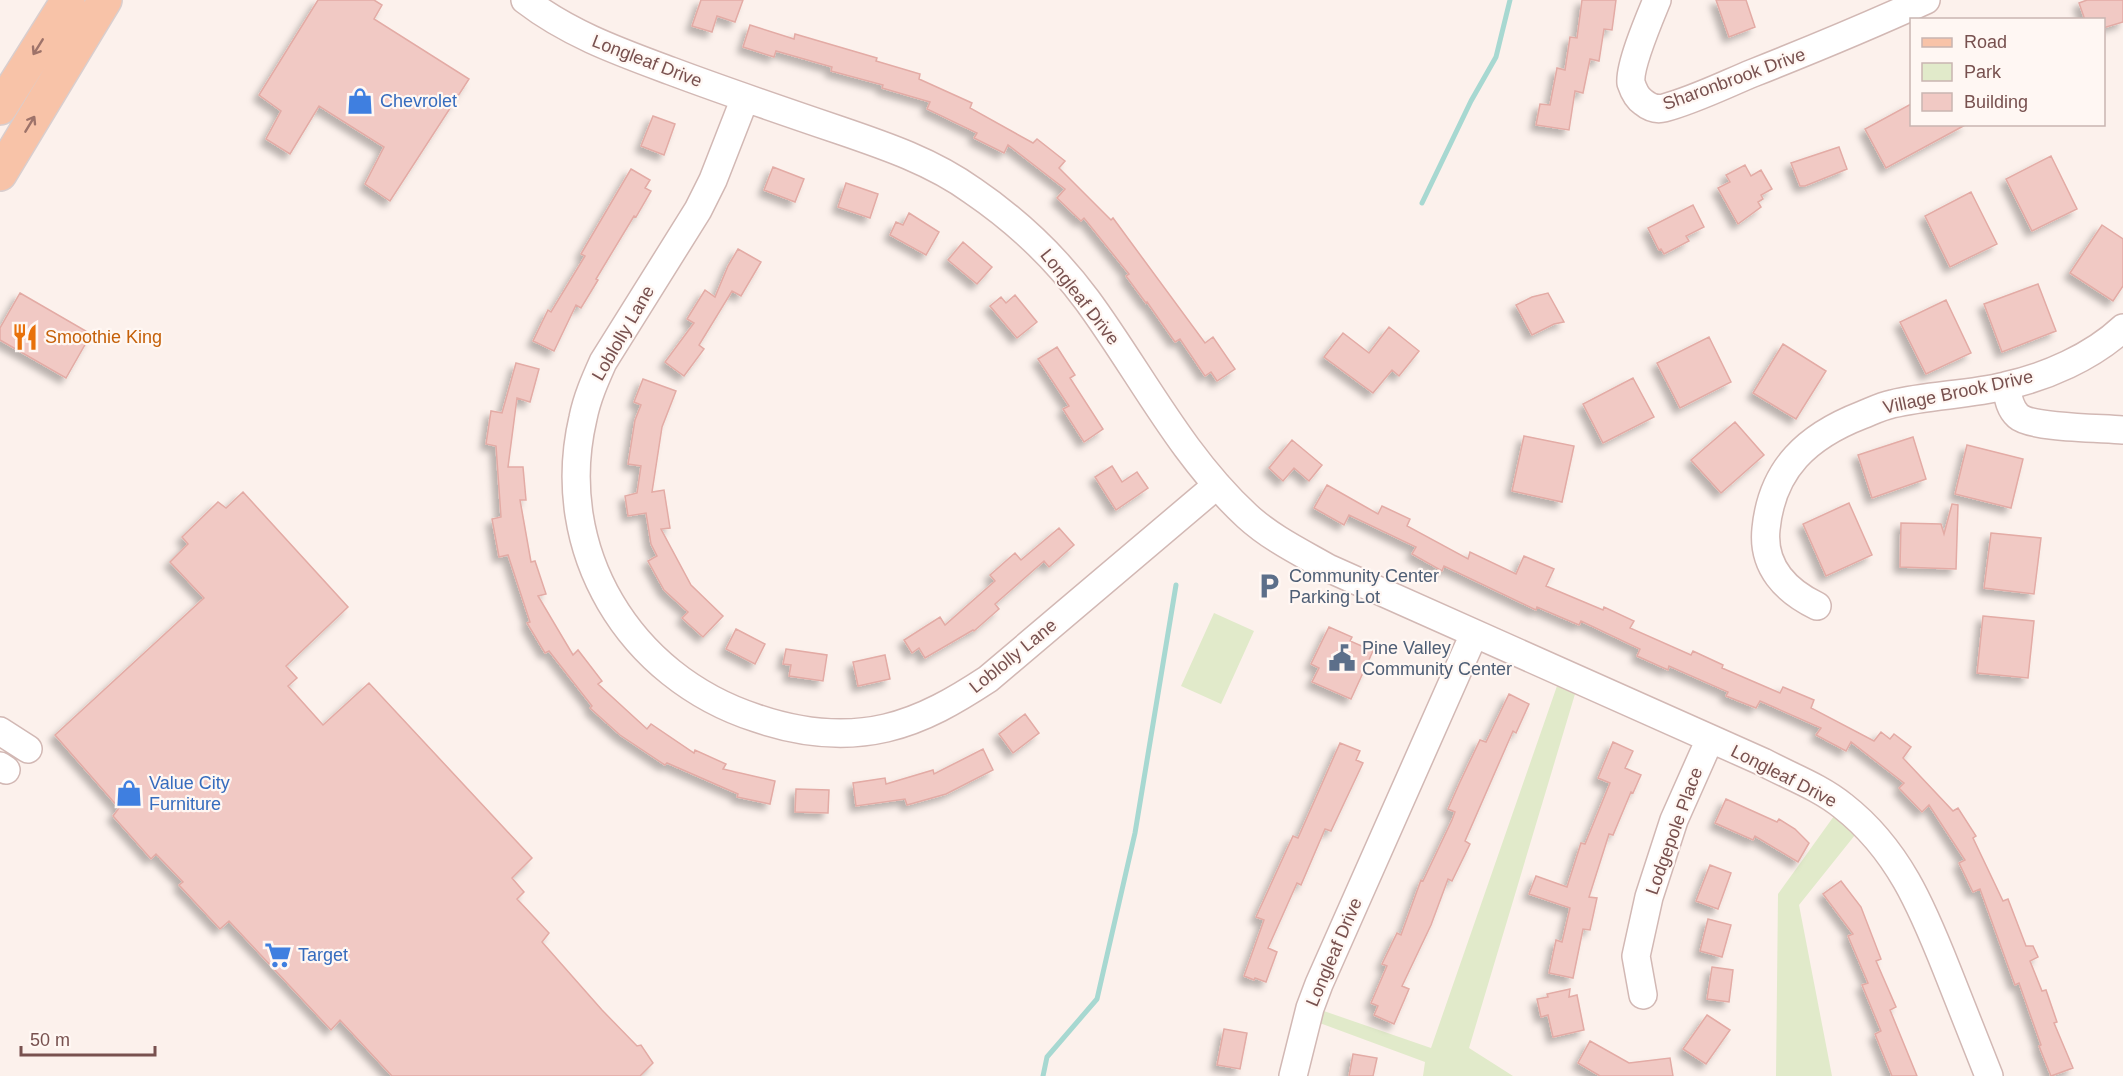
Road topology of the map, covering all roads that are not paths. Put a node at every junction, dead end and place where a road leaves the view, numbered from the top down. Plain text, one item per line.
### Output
1 (68, 0) edge
2 (105, 0) edge
3 (525, 0) edge
4 (1657, 0) edge
5 (1926, 0) edge
6 (745, 98) junction
7 (0, 108) edge
8 (0, 174) edge
9 (2123, 328) edge
10 (2006, 386) junction
11 (2123, 430) edge
12 (1217, 485) junction
13 (1817, 606) dead end
14 (1474, 634) junction
15 (0, 731) edge
16 (1710, 739) junction
17 (28, 749) dead end
18 (1643, 995) dead end
19 (1293, 1076) edge
20 (1989, 1076) edge

1 -> 7 main road
8 -> 2 main road
3 - 6 street, Longleaf Drive
4 - 5 street, Sharonbrook Drive
6 - 12 street, Longleaf Drive
6 - 12 street, Loblolly Lane
9 - 10 street, Village Brook Drive
10 - 11 street
10 - 13 street, Village Brook Drive
12 - 14 street, Longleaf Drive
14 - 16 street, Longleaf Drive
14 - 19 street, Longleaf Drive
15 - 17 street
16 - 18 street, Lodgepole Place
16 - 20 street, Longleaf Drive

